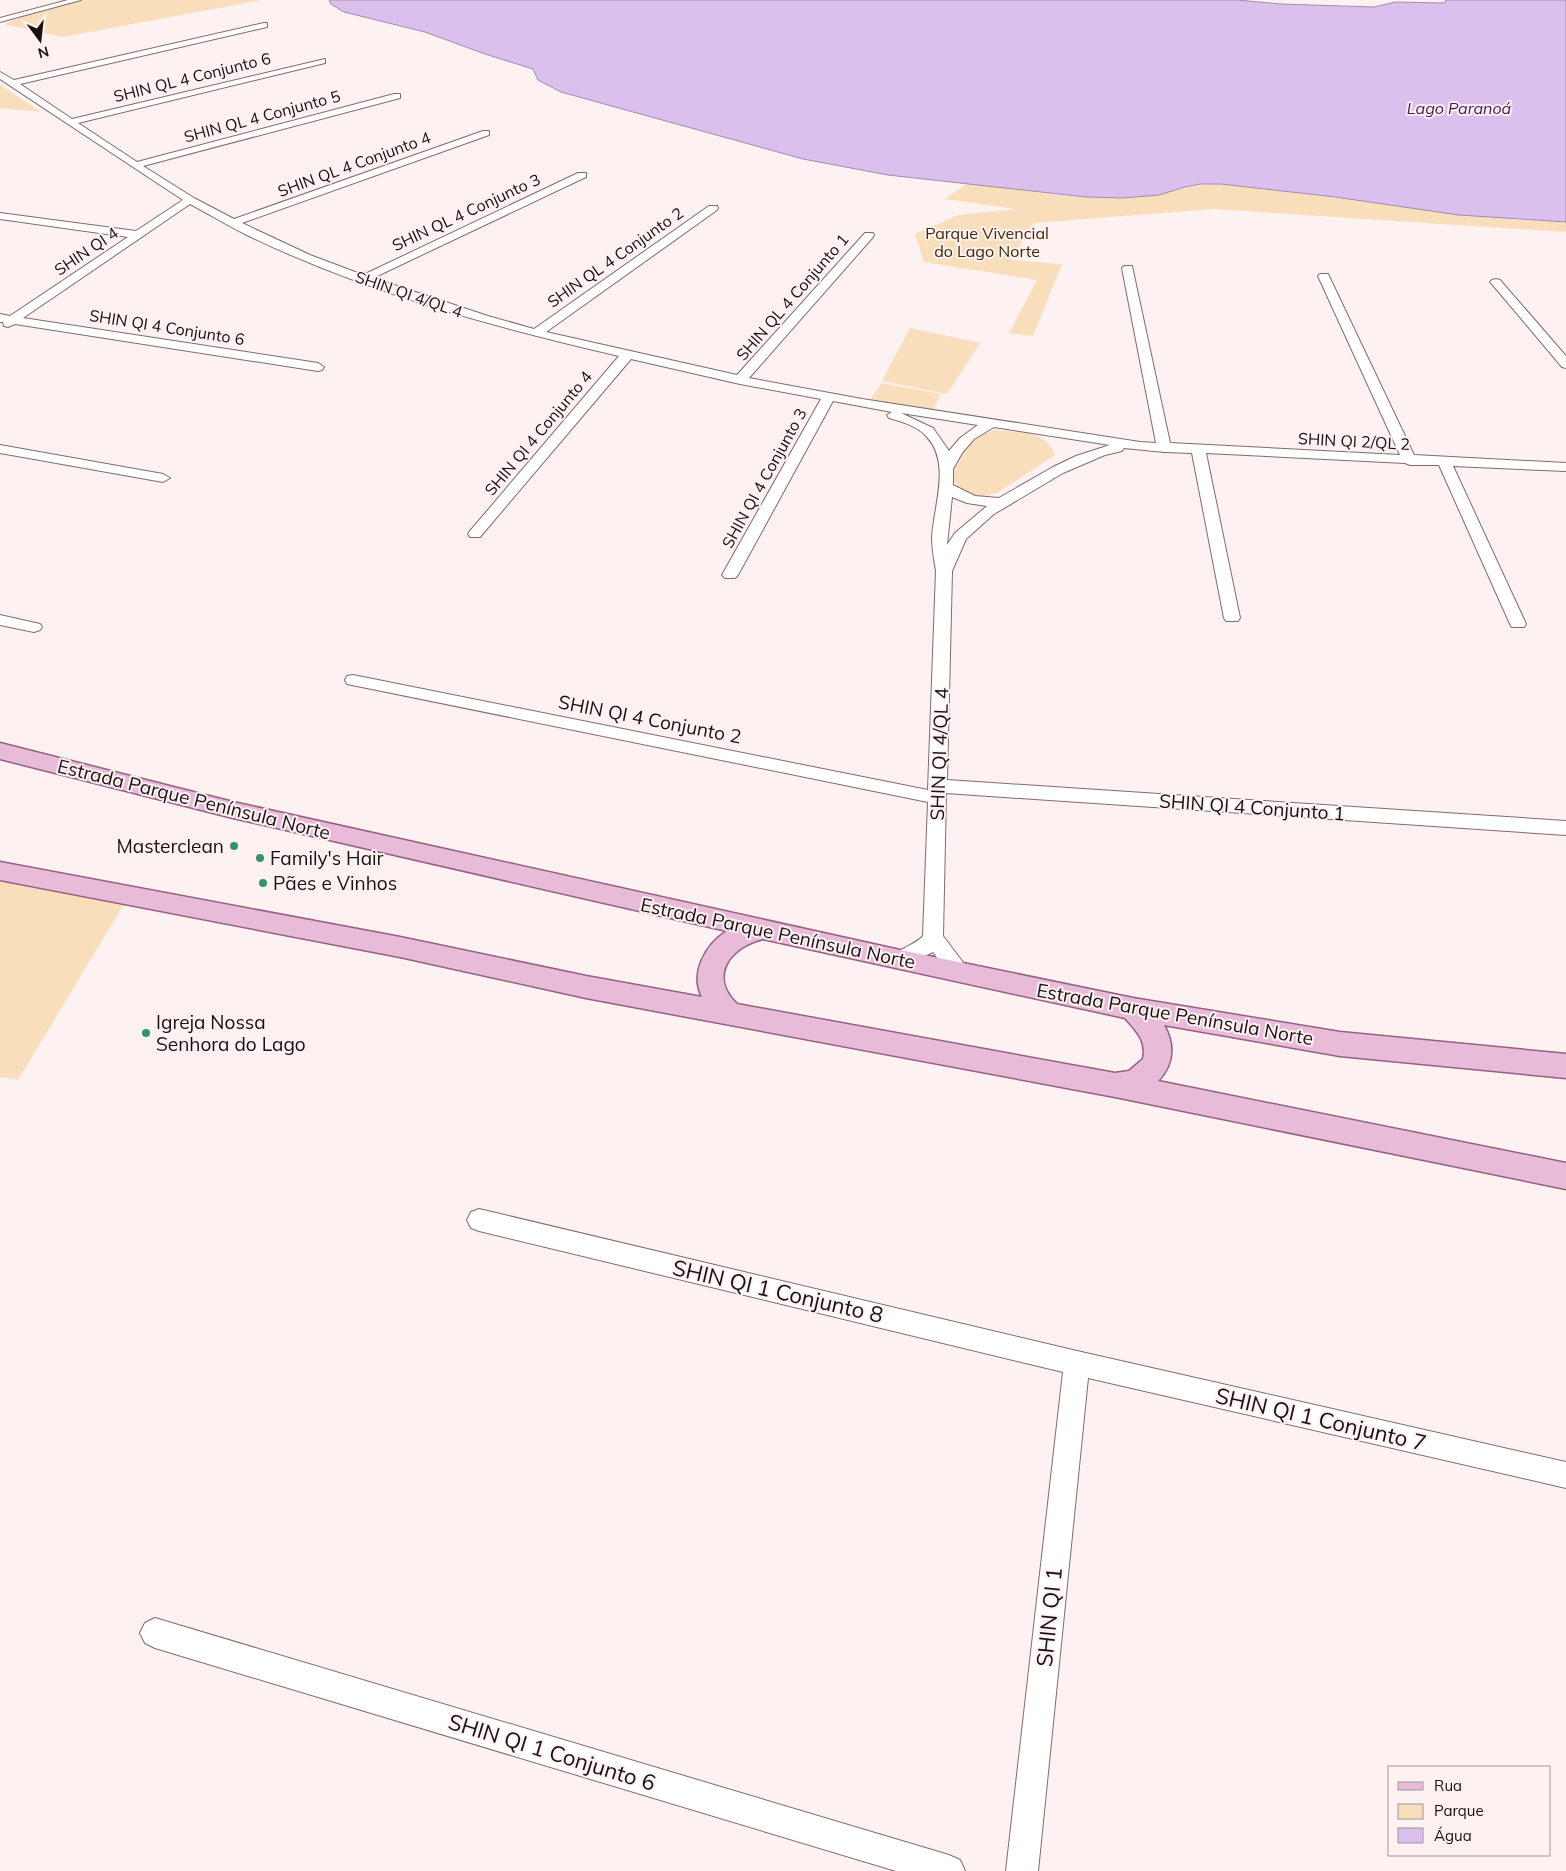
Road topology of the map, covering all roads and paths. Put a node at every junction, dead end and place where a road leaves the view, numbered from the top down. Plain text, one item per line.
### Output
1 (77, 0) edge
2 (0, 20) edge
3 (264, 25) dead end
4 (322, 61) dead end
5 (0, 75) edge
6 (14, 82) junction
7 (397, 96) dead end
8 (70, 122) junction
9 (486, 133) dead end
10 (135, 166) junction
11 (582, 175) dead end
12 (190, 200) junction
13 (713, 208) dead end
14 (0, 216) edge
15 (233, 223) junction
16 (139, 235) junction
17 (868, 235) dead end
18 (1128, 268) dead end
19 (1324, 276) dead end
20 (363, 279) junction
21 (1496, 282) dead end
22 (6, 319) edge
23 (0, 328) edge
24 (536, 333) junction
25 (627, 355) junction
26 (1566, 364) edge
27 (318, 367) dead end
28 (740, 380) junction
29 (829, 397) junction
30 (862, 403) junction
31 (990, 424) junction
32 (1053, 434) junction
33 (1140, 446) junction
34 (1164, 448) junction
35 (0, 449) edge
36 (1199, 451) junction
37 (1410, 461) junction
38 (1445, 463) junction
39 (946, 467) junction
40 (1064, 467) junction
41 (1566, 467) edge
42 (163, 478) dead end
43 (945, 486) junction
44 (1002, 502) junction
45 (475, 534) dead end
46 (944, 571) junction
47 (730, 575) dead end
48 (1232, 618) dead end
49 (0, 620) edge
50 (1518, 624) dead end
51 (34, 628) dead end
52 (353, 680) dead end
53 (0, 751) edge
54 (938, 792) junction
55 (1566, 828) edge
56 (0, 871) edge
57 (764, 929) junction
58 (933, 938) junction
59 (900, 960) junction
60 (961, 972) junction
61 (1132, 1009) junction
62 (729, 1013) junction
63 (1566, 1066) edge
64 (1115, 1085) junction
65 (1566, 1176) edge
66 (479, 1220) dead end
67 (1077, 1363) junction
68 (1566, 1474) edge
69 (155, 1633) dead end
70 (949, 1871) edge
71 (1022, 1871) edge

1 - 2 street
3 - 6 street
4 - 8 street, SHIN QL 4 Conjunto 6
5 - 6 street, SHIN QI 4/QL 4
6 - 8 street, SHIN QI 4/QL 4
7 - 10 street, SHIN QL 4 Conjunto 5
8 - 10 street, SHIN QI 4/QL 4
9 - 15 street, SHIN QL 4 Conjunto 4
10 - 12 street, SHIN QI 4/QL 4
11 - 20 street, SHIN QL 4 Conjunto 3
12 - 15 street, SHIN QI 4/QL 4
12 - 16 street, SHIN QI 4
13 - 24 street, SHIN QL 4 Conjunto 2
14 - 16 street
15 - 20 street, SHIN QI 4/QL 4
16 - 22 street, SHIN QI 4
17 - 28 street, SHIN QL 4 Conjunto 1
18 - 34 street
19 - 37 street
20 - 24 street, SHIN QI 4/QL 4
21 - 26 street
22 - 23 street, SHIN QI 4
22 - 27 street, SHIN QI 4 Conjunto 6
24 - 25 street, SHIN QI 4/QL 4
25 - 28 street, SHIN QI 4/QL 4
25 - 45 street, SHIN QI 4 Conjunto 4
28 - 29 street, SHIN QI 4/QL 4
29 - 30 street, SHIN QI 4/QL 4
29 - 47 street, SHIN QI 4 Conjunto 3
30 - 31 street, SHIN QI 4/QL 4
30 - 39 street, SHIN QI 4/QL 4
31 - 32 street, SHIN QI 4/QL 4
31 - 39 street
32 - 33 street, SHIN QI 2/QL 2
32 - 40 street
33 - 34 street, SHIN QI 2/QL 2
33 - 40 street, SHIN QI 2/QL 2
34 - 36 street, SHIN QI 2/QL 2
35 - 42 street
36 - 37 street, SHIN QI 2/QL 2
36 - 48 street
37 - 38 street, SHIN QI 2/QL 2
38 - 41 street, SHIN QI 2/QL 2
38 - 50 street
39 - 43 street, SHIN QI 4/QL 4
40 - 44 street, SHIN QI 4/QL 4
43 - 44 street
43 - 46 street, SHIN QI 4/QL 4
44 - 46 street, SHIN QI 4/QL 4
46 - 54 street, SHIN QI 4/QL 4
49 - 51 street
52 - 54 street, SHIN QI 4 Conjunto 2
53 - 57 main road, Estrada Parque Península Norte
54 - 55 street, SHIN QI 4 Conjunto 1
54 - 58 street, SHIN QI 4/QL 4
56 - 62 main road
57 - 59 main road, Estrada Parque Península Norte
57 - 62 main road
58 - 59 street
58 - 60 street
59 - 60 main road, Estrada Parque Península Norte
60 - 61 main road, Estrada Parque Península Norte
61 - 63 main road, Estrada Parque Península Norte
61 - 64 main road
62 - 64 main road
64 - 65 main road
66 - 67 street, SHIN QI 1 Conjunto 8
67 - 68 street, SHIN QI 1 Conjunto 7
67 - 71 street, SHIN QI 1
69 - 70 street, SHIN QI 1 Conjunto 6

